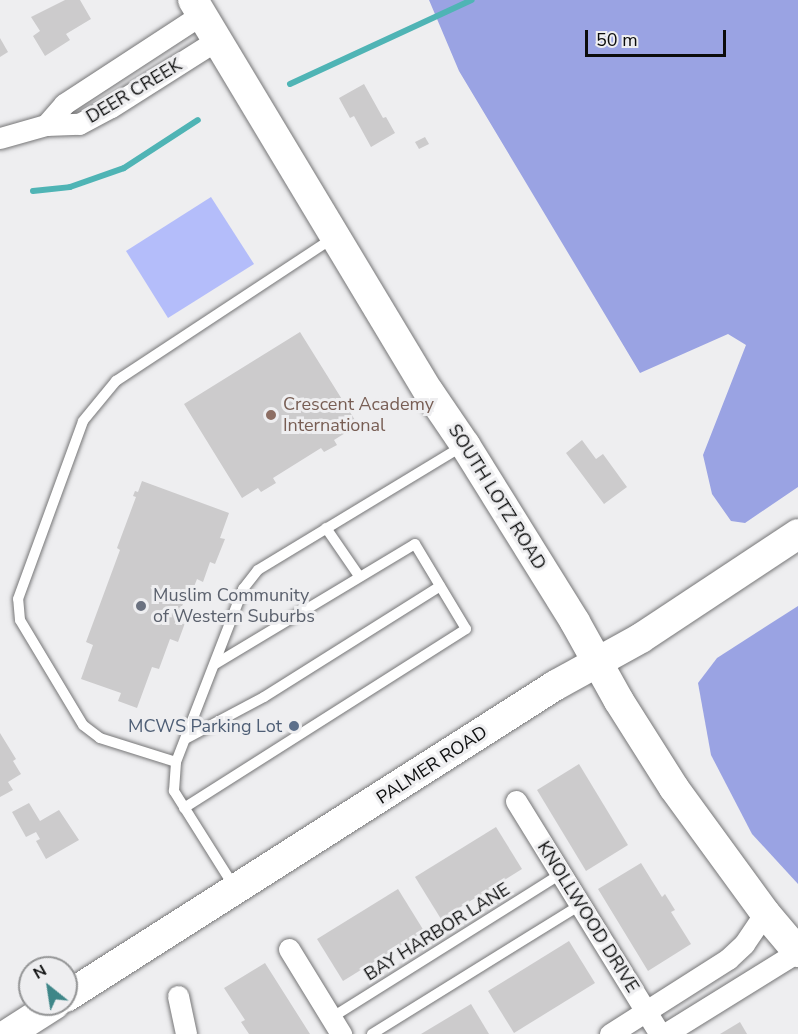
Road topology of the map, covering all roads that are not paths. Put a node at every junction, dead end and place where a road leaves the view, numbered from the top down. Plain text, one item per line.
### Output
1 (198, 7) edge
2 (217, 40) junction
3 (46, 125) junction
4 (0, 138) edge
5 (334, 236) junction
6 (465, 445) junction
7 (326, 528) junction
8 (798, 534) edge
9 (359, 576) junction
10 (440, 586) junction
11 (598, 661) junction
12 (215, 664) junction
13 (187, 738) junction
14 (176, 762) junction
15 (516, 801) dead end
16 (184, 807) junction
17 (561, 874) junction
18 (235, 889) junction
19 (579, 905) junction
20 (765, 914) junction
21 (289, 949) dead end
22 (798, 952) edge
23 (78, 989) edge
24 (178, 996) dead end
25 (647, 1012) junction
26 (36, 1016) edge
27 (336, 1026) edge
28 (8, 1034) edge
29 (186, 1034) edge
30 (372, 1034) edge
31 (610, 1034) edge
32 (662, 1034) edge

1 - 2 street, SOUTH LOTZ ROAD
1 - 3 street, DEER CREEK
2 - 3 street, DEER CREEK
2 - 5 street, SOUTH LOTZ ROAD
3 - 4 street, DEER CREEK
5 - 6 street, SOUTH LOTZ ROAD
5 - 14 lane
6 - 7 lane
6 - 11 street, SOUTH LOTZ ROAD
7 - 9 lane
7 - 12 lane
8 - 11 street, PALMER ROAD
9 - 10 lane
9 - 12 lane
10 - 13 lane
10 - 16 lane
11 - 18 street, PALMER ROAD
11 - 20 street, SOUTH LOTZ ROAD
12 - 13 lane
13 - 14 lane
14 - 16 lane
15 - 17 street, KNOLLWOOD DRIVE
16 - 18 lane
17 - 19 street, KNOLLWOOD DRIVE
17 - 27 lane, BAY HARBOR LANE
18 - 23 street, PALMER ROAD
19 - 25 street, KNOLLWOOD DRIVE
19 - 30 lane
20 - 22 street, SOUTH LOTZ ROAD
20 - 25 street
21 - 27 street
22 - 32 street
24 - 29 street
25 - 31 street
25 - 32 street, KNOLLWOOD DRIVE
26 - 28 street

